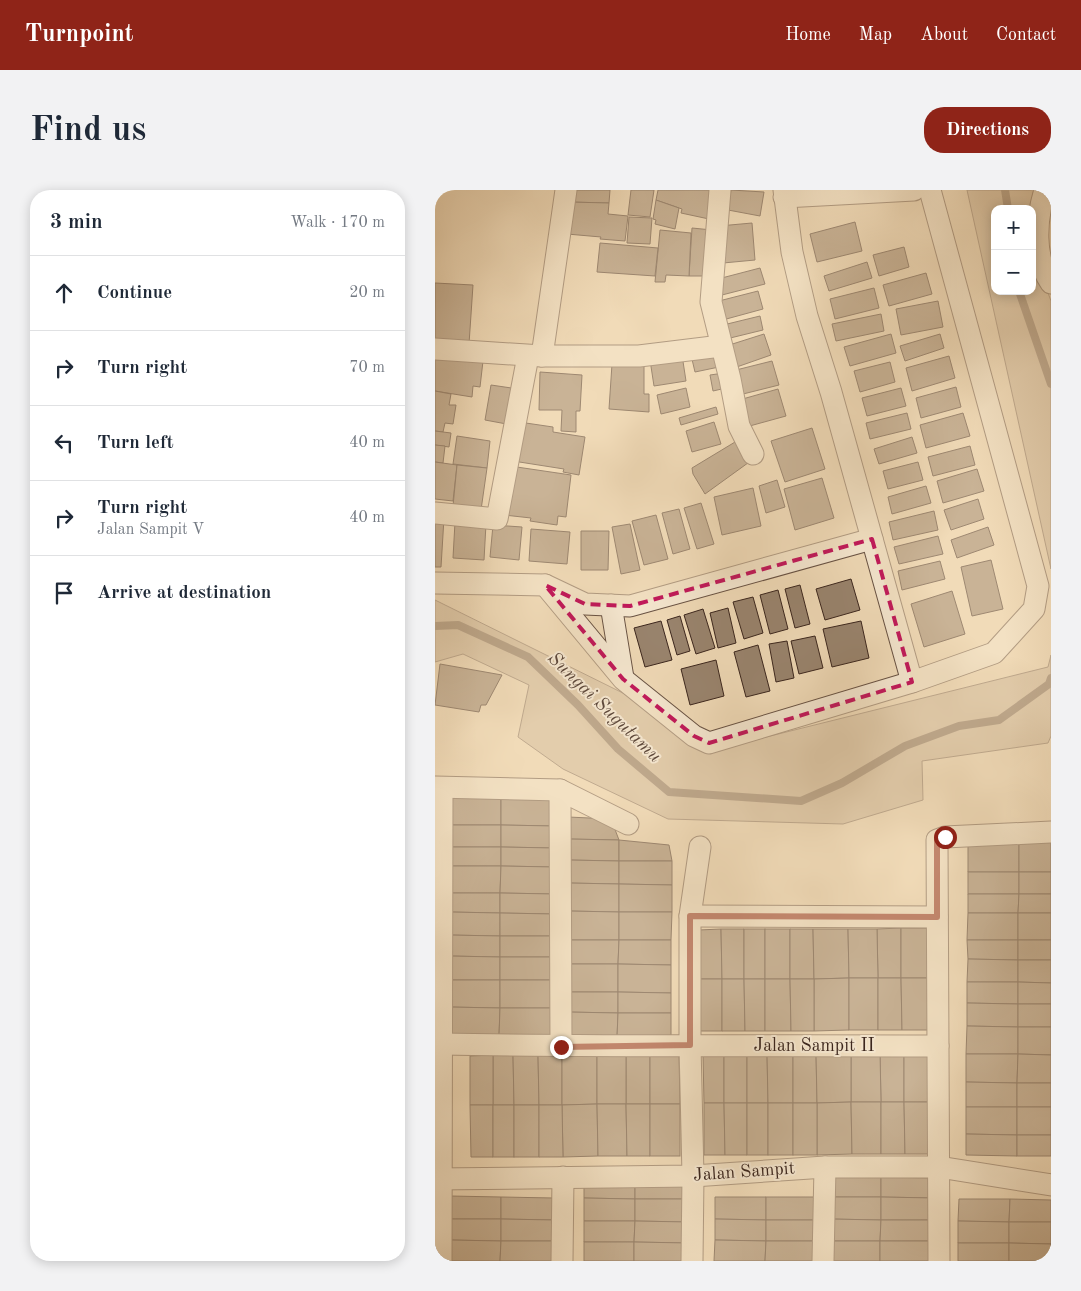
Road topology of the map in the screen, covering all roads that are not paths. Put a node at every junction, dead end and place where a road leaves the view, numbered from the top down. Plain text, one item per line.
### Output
1 (565, 190) edge
2 (720, 190) edge
3 (914, 190) edge
4 (930, 190) edge
5 (1045, 190) edge
6 (784, 194) edge
7 (1048, 275) edge
8 (721, 346) junction
9 (435, 349) edge
10 (535, 356) junction
11 (753, 454) dead end
12 (435, 514) edge
13 (872, 539) junction
14 (435, 583) edge
15 (545, 585) junction
16 (611, 605) junction
17 (623, 679) junction
18 (912, 682) junction
19 (438, 788) edge
20 (560, 790) junction
21 (628, 824) dead end
22 (1051, 832) edge
23 (700, 847) dead end
24 (690, 916) junction
25 (937, 917) junction
26 (441, 1044) junction
27 (690, 1045) junction
28 (938, 1046) junction
29 (561, 1047) junction
30 (825, 1166) junction
31 (939, 1168) junction
32 (693, 1176) junction
33 (563, 1177) junction
34 (438, 1179) edge
35 (1051, 1185) edge
36 (441, 1261) edge
37 (562, 1261) edge
38 (692, 1261) edge
39 (823, 1261) edge
40 (939, 1261) edge

1 - 10 street
2 - 8 street
3 - 6 street
4 - 18 street
5 - 7 street
6 - 13 street
8 - 10 street
8 - 11 street
9 - 10 street
10 - 12 street
13 - 16 street
13 - 18 street
14 - 15 street
15 - 16 street
15 - 17 street
16 - 17 street
17 - 18 street
19 - 20 street
19 - 26 street
20 - 21 street
20 - 29 street
22 - 25 street
23 - 24 street
24 - 25 street
24 - 27 street
25 - 28 street
26 - 29 street, Jalan Sampit II
26 - 34 street
27 - 28 street, Jalan Sampit II
27 - 29 street, Jalan Sampit II
27 - 32 street
28 - 31 street
30 - 31 street, Jalan Sampit
30 - 32 street, Jalan Sampit
30 - 39 street
31 - 35 street, Jalan Sampit
31 - 40 street
32 - 33 street, Jalan Sampit
32 - 38 street
33 - 34 street, Jalan Sampit
33 - 37 street
34 - 36 street

